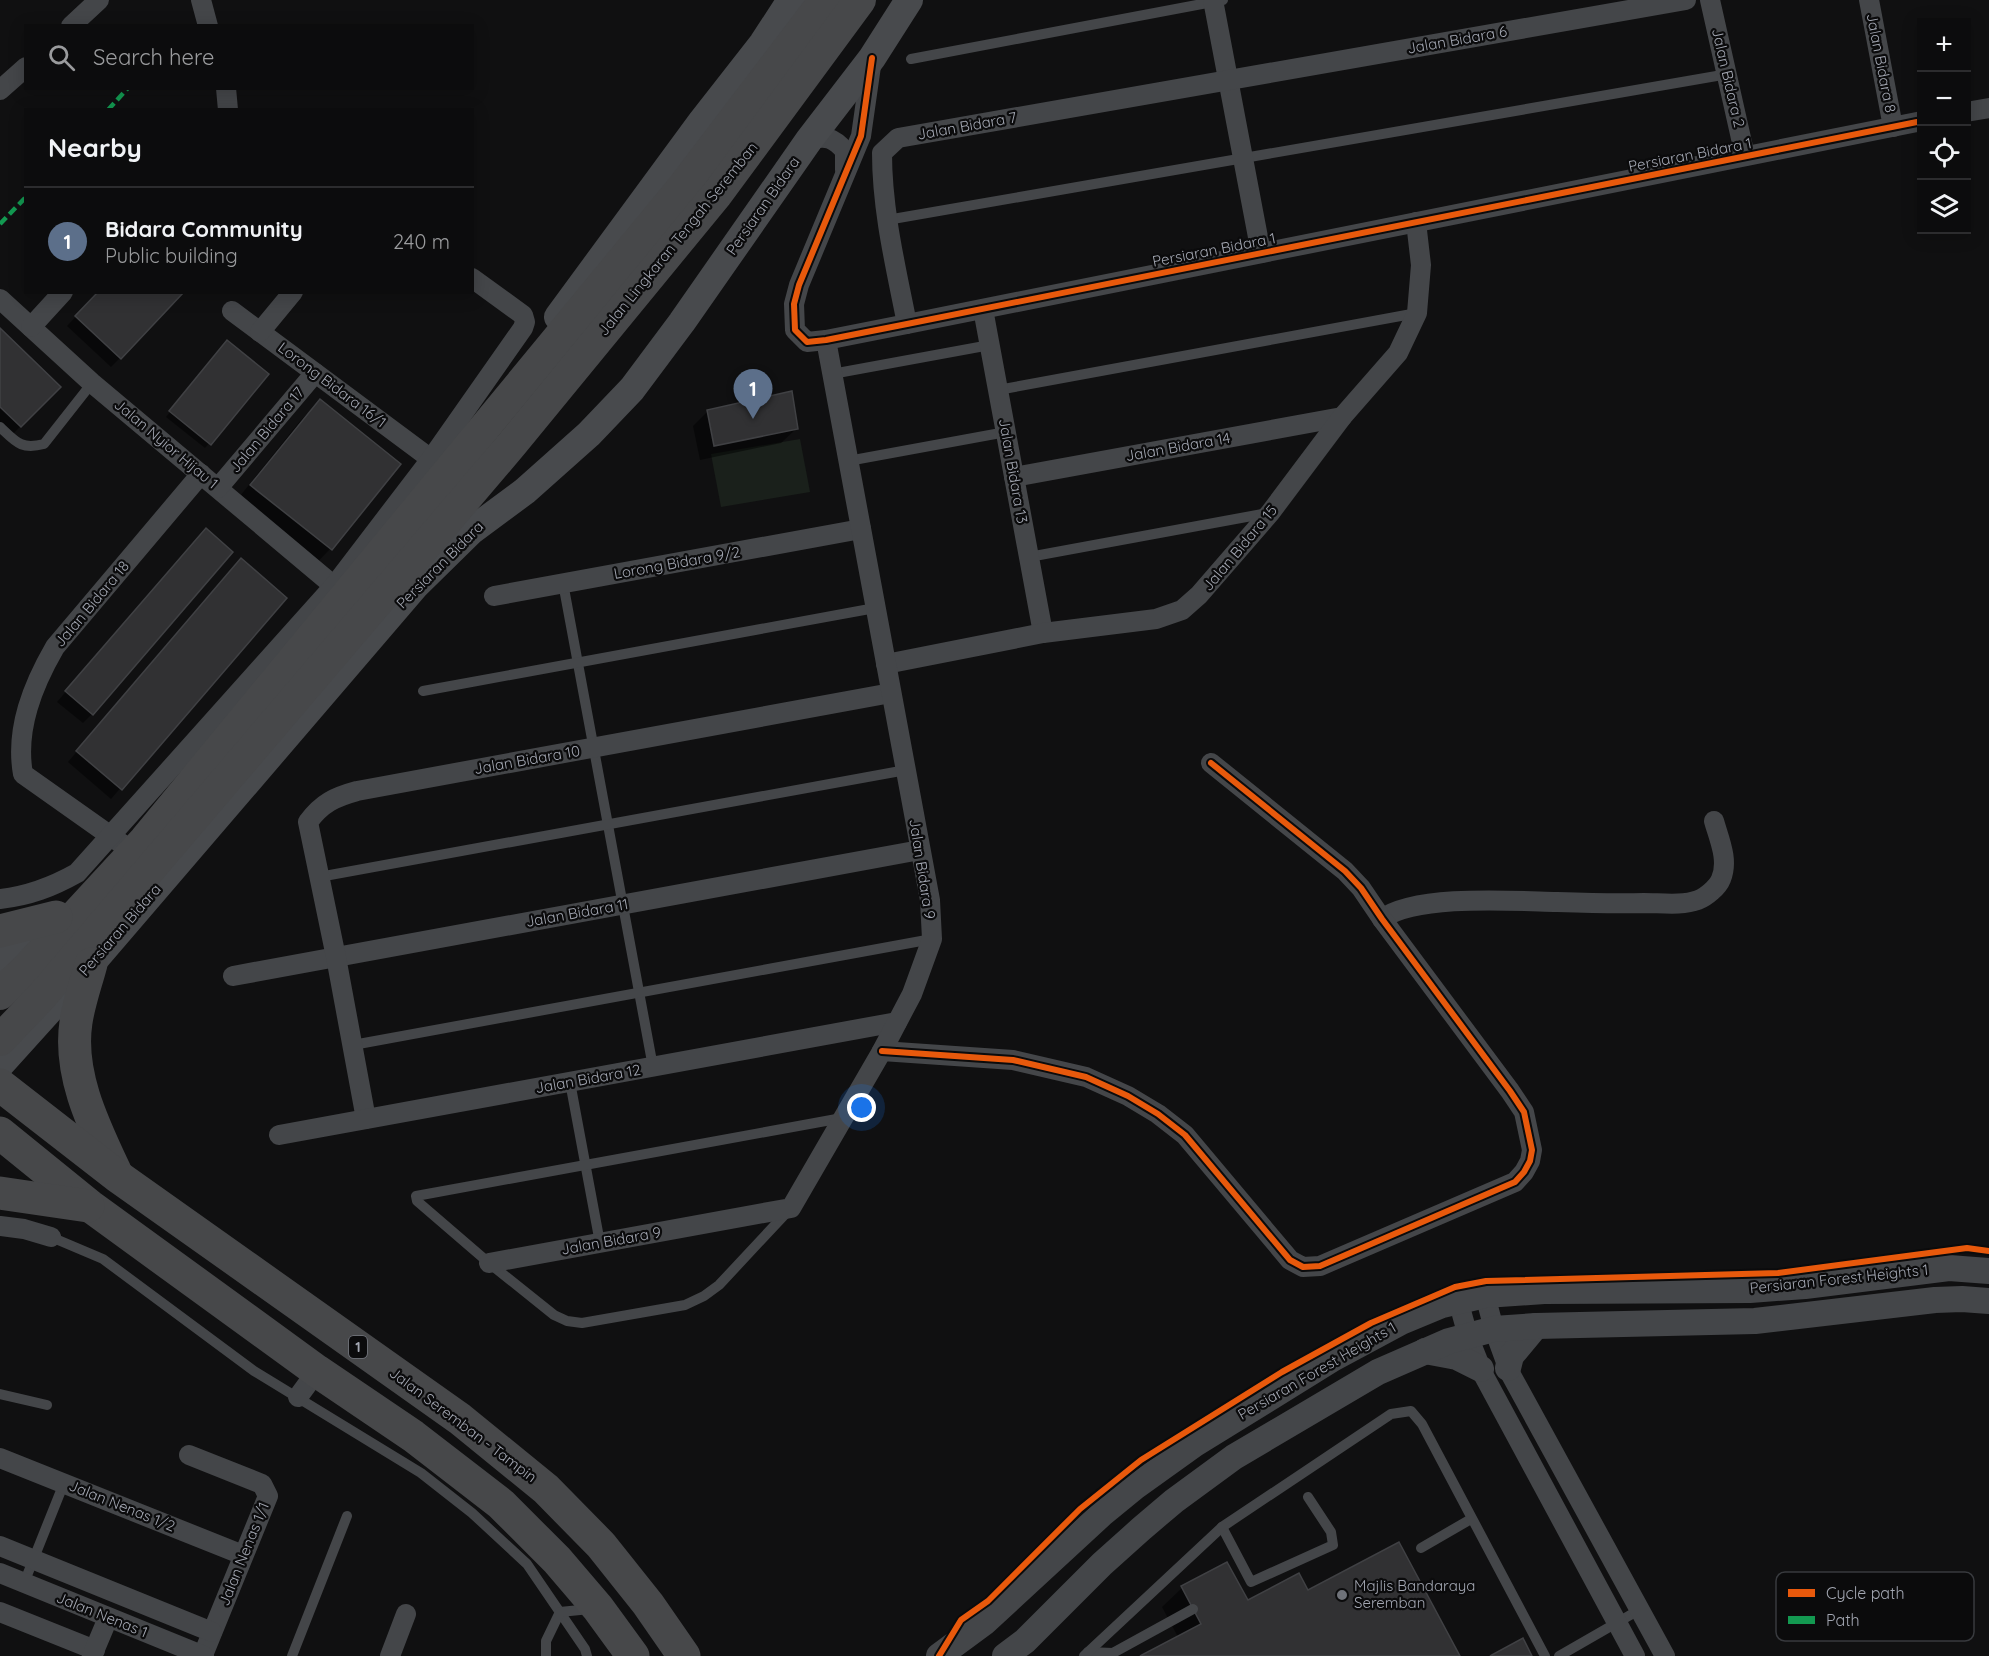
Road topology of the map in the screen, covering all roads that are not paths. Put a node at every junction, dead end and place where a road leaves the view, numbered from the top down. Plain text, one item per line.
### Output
1 (99, 0) edge
2 (201, 0) edge
3 (791, 0) edge
4 (825, 0) edge
5 (860, 0) edge
6 (909, 0) edge
7 (1686, 0) edge
8 (1710, 0) edge
9 (1869, 0) edge
10 (1216, 1) edge
11 (73, 24) edge
12 (207, 24) edge
13 (872, 58) junction
14 (911, 59) dead end
15 (24, 69) edge
16 (1728, 74) junction
17 (1228, 80) junction
18 (0, 90) edge
19 (226, 90) edge
20 (228, 108) edge
21 (1989, 108) edge
22 (1971, 111) edge
23 (1917, 122) edge
24 (1893, 127) junction
25 (809, 140) junction
26 (1745, 156) junction
27 (1244, 159) junction
28 (846, 172) junction
29 (887, 220) junction
30 (1416, 222) junction
31 (1261, 253) junction
32 (474, 279) edge
33 (61, 294) edge
34 (291, 294) edge
35 (0, 299) edge
36 (983, 309) junction
37 (232, 311) dead end
38 (1417, 313) junction
39 (907, 324) junction
40 (31, 327) junction
41 (260, 332) junction
42 (826, 340) junction
43 (990, 345) junction
44 (315, 373) junction
45 (832, 374) junction
46 (92, 383) junction
47 (998, 390) junction
48 (1342, 417) junction
49 (0, 427) edge
50 (1006, 432) junction
51 (512, 444) joint
52 (431, 459) junction
53 (848, 461) junction
54 (201, 474) junction
55 (1014, 477) junction
56 (218, 488) junction
57 (1270, 513) junction
58 (861, 529) junction
59 (1029, 557) junction
60 (563, 584) junction
61 (334, 586) junction
62 (494, 596) dead end
63 (875, 608) junction
64 (1043, 633) junction
65 (578, 663) junction
66 (886, 664) junction
67 (423, 691) dead end
68 (891, 693) junction
69 (594, 748) junction
70 (1211, 763) dead end
71 (906, 770) junction
72 (1714, 821) dead end
73 (608, 825) junction
74 (117, 841) junction
75 (920, 850) junction
76 (319, 878) junction
77 (0, 899) edge
78 (623, 905) junction
79 (56, 917) junction
80 (1382, 919) junction
81 (0, 932) edge
82 (932, 939) junction
83 (336, 957) junction
84 (92, 964) junction
85 (0, 965) edge
86 (233, 976) dead end
87 (639, 993) junction
88 (0, 994) edge
89 (42, 1019) junction
90 (897, 1022) junction
91 (0, 1023) edge
92 (0, 1040) edge
93 (352, 1045) junction
94 (882, 1051) junction
95 (0, 1065) edge
96 (653, 1067) junction
97 (570, 1082) junction
98 (0, 1085) edge
99 (842, 1118) junction
100 (366, 1119) junction
101 (0, 1133) edge
102 (279, 1136) dead end
103 (585, 1166) junction
104 (117, 1176) junction
105 (0, 1193) edge
106 (90, 1206) junction
107 (791, 1208) junction
108 (0, 1226) edge
109 (51, 1237) joint
110 (600, 1243) junction
111 (489, 1263) junction
112 (1989, 1271) edge
113 (1485, 1295) junction
114 (1458, 1300) junction
115 (1989, 1301) edge
116 (1536, 1326) junction
117 (1494, 1329) junction
118 (1468, 1336) junction
119 (1425, 1351) junction
120 (1508, 1368) junction
121 (1481, 1369) junction
122 (317, 1371) junction
123 (0, 1394) edge
124 (298, 1397) junction
125 (47, 1405) dead end
126 (189, 1455) dead end
127 (0, 1458) edge
128 (64, 1483) junction
129 (1308, 1497) dead end
130 (347, 1516) dead end
131 (1471, 1519) junction
132 (1222, 1527) junction
133 (0, 1546) edge
134 (1421, 1548) dead end
135 (243, 1555) junction
136 (33, 1560) junction
137 (0, 1573) edge
138 (1251, 1582) junction
139 (24, 1583) junction
140 (1240, 1585) dead end
141 (598, 1608) junction
142 (1193, 1609) dead end
143 (1639, 1610) junction
144 (0, 1612) edge
145 (560, 1612) junction
146 (406, 1614) dead end
147 (108, 1618) junction
148 (1617, 1622) junction
149 (213, 1632) junction
150 (94, 1653) edge
151 (683, 1653) edge
152 (1086, 1654) edge
153 (204, 1656) edge
154 (292, 1656) edge
155 (390, 1656) edge
156 (546, 1656) edge
157 (587, 1656) edge
158 (633, 1656) edge
159 (939, 1656) edge
160 (1005, 1656) edge
161 (1545, 1656) edge
162 (1559, 1656) edge
163 (1635, 1656) edge
164 (1665, 1656) edge

1 - 11 street
2 - 12 street
3 - 74 main road
4 - 88 main road, Jalan Lingkaran Tengah Seremban
5 - 51 main road, Jalan Lingkaran Tengah Seremban
6 - 13 main road, Persiaran Bidara
7 - 17 street, Jalan Bidara 6
8 - 16 street, Jalan Bidara 2
9 - 24 street, Jalan Bidara 8
10 - 14 lane
10 - 17 street
13 - 25 main road, Persiaran Bidara
13 - 28 street, Persiaran Bidara 1
15 - 18 street
16 - 26 street, Jalan Bidara 2
16 - 27 lane
17 - 27 street
17 - 29 street, Jalan Bidara 7
19 - 20 street
21 - 22 street
23 - 24 street, Persiaran Bidara 1
24 - 26 street, Persiaran Bidara 1
25 - 28 street
25 - 84 main road, Persiaran Bidara
26 - 30 street, Persiaran Bidara 1
27 - 29 lane
27 - 31 street
28 - 42 street, Persiaran Bidara 1
29 - 39 street, Jalan Bidara 7
30 - 31 street, Persiaran Bidara 1
30 - 38 street, Jalan Bidara 15
31 - 36 street, Persiaran Bidara 1
32 - 52 street
33 - 40 street
34 - 41 street
35 - 40 street, Jalan Nyior Hijau 1
36 - 39 street, Persiaran Bidara 1
36 - 43 street, Jalan Bidara 13
37 - 41 street, Lorong Bidara 16/1
38 - 47 lane
38 - 48 street, Jalan Bidara 15
39 - 42 street, Persiaran Bidara 1
40 - 46 street, Jalan Nyior Hijau 1
41 - 44 street, Lorong Bidara 16/1
42 - 45 street, Jalan Bidara 9
43 - 45 lane
43 - 47 street, Jalan Bidara 13
44 - 52 street, Lorong Bidara 16/1
44 - 56 street, Jalan Bidara 17
45 - 53 street, Jalan Bidara 9
46 - 49 lane
46 - 54 street, Jalan Nyior Hijau 1
47 - 50 street, Jalan Bidara 13
48 - 55 street, Jalan Bidara 14
48 - 57 street, Jalan Bidara 15
50 - 53 lane
50 - 55 street, Jalan Bidara 13
51 - 92 main road, Persiaran Bidara
52 - 61 street
53 - 58 street, Jalan Bidara 9
54 - 56 street, Jalan Nyior Hijau 1
54 - 74 street, Jalan Bidara 18
55 - 59 street, Jalan Bidara 13
56 - 61 street, Jalan Nyior Hijau 1
57 - 59 lane
57 - 64 street, Jalan Bidara 15
58 - 60 street, Lorong Bidara 9/2
58 - 63 street, Jalan Bidara 9
59 - 64 street, Jalan Bidara 13
60 - 62 street, Lorong Bidara 9/2
60 - 65 lane
61 - 74 street
63 - 65 lane
63 - 66 street, Jalan Bidara 9
64 - 66 street, Jalan Bidara 15
65 - 67 lane
65 - 69 lane
66 - 68 street, Jalan Bidara 9
68 - 69 street, Jalan Bidara 10
68 - 71 street, Jalan Bidara 9
69 - 73 lane
69 - 76 street, Jalan Bidara 10
70 - 80 street
71 - 73 lane
71 - 75 street, Jalan Bidara 9
72 - 80 street
73 - 76 lane
73 - 78 lane
74 - 77 street
74 - 79 main road
75 - 78 street, Jalan Bidara 11
75 - 82 street, Jalan Bidara 9
76 - 83 street, Jalan Bidara 10
78 - 83 street, Jalan Bidara 11
78 - 87 lane
79 - 81 highway
79 - 85 main road
80 - 94 street
82 - 87 lane
82 - 90 street, Jalan Bidara 9
83 - 86 street, Jalan Bidara 11
83 - 93 street, Jalan Bidara 10
84 - 89 main road, Persiaran Bidara
84 - 104 highway
87 - 93 lane
87 - 96 lane
89 - 91 main road
89 - 95 main road, Persiaran Bidara
90 - 94 street, Jalan Bidara 9
90 - 96 street, Jalan Bidara 12
93 - 100 street, Jalan Bidara 10
94 - 99 street, Jalan Bidara 9
96 - 97 street, Jalan Bidara 12
97 - 100 street, Jalan Bidara 12
97 - 103 lane
98 - 104 highway, Jalan Seremban - Tampin / 1
99 - 103 lane
99 - 107 street, Jalan Bidara 9
100 - 102 street, Jalan Bidara 12
101 - 106 highway
103 - 110 lane
103 - 111 lane
104 - 151 highway, Jalan Seremban - Tampin / 1
105 - 106 highway
106 - 122 highway
107 - 110 street, Jalan Bidara 9
107 - 111 lane
108 - 109 street
109 - 124 lane
110 - 111 street, Jalan Bidara 9
112 - 113 street, Persiaran Forest Heights 1
113 - 114 street, Persiaran Forest Heights 1
113 - 117 street
114 - 118 street
114 - 159 street, Persiaran Forest Heights 1
115 - 116 street, Persiaran Forest Heights 1
116 - 117 street, Persiaran Forest Heights 1
116 - 120 street
117 - 118 street, Persiaran Forest Heights 1
117 - 120 street
118 - 119 street, Persiaran Forest Heights 1
118 - 121 street
119 - 121 street
119 - 160 street, Persiaran Forest Heights 1
120 - 143 street
121 - 148 street
122 - 124 street
122 - 141 highway
123 - 125 lane
124 - 145 lane
126 - 135 street, Jalan Nenas 1/1
127 - 128 street, Jalan Nenas 1/2
128 - 135 street, Jalan Nenas 1/2
128 - 136 lane
129 - 138 lane
130 - 154 lane
131 - 132 lane
131 - 134 lane
131 - 161 lane
132 - 138 lane
132 - 152 lane
133 - 136 street
135 - 149 street, Jalan Nenas 1/1
136 - 139 lane
136 - 149 street
137 - 139 street, Jalan Nenas 1
138 - 140 lane
139 - 147 street, Jalan Nenas 1
141 - 145 lane
141 - 158 highway
142 - 152 lane
143 - 148 lane
143 - 164 street
144 - 150 street
145 - 156 lane
145 - 157 lane
146 - 155 street
147 - 150 street
147 - 153 street, Jalan Nenas 1
148 - 162 lane
148 - 163 street
149 - 153 street, Jalan Nenas 1/1

